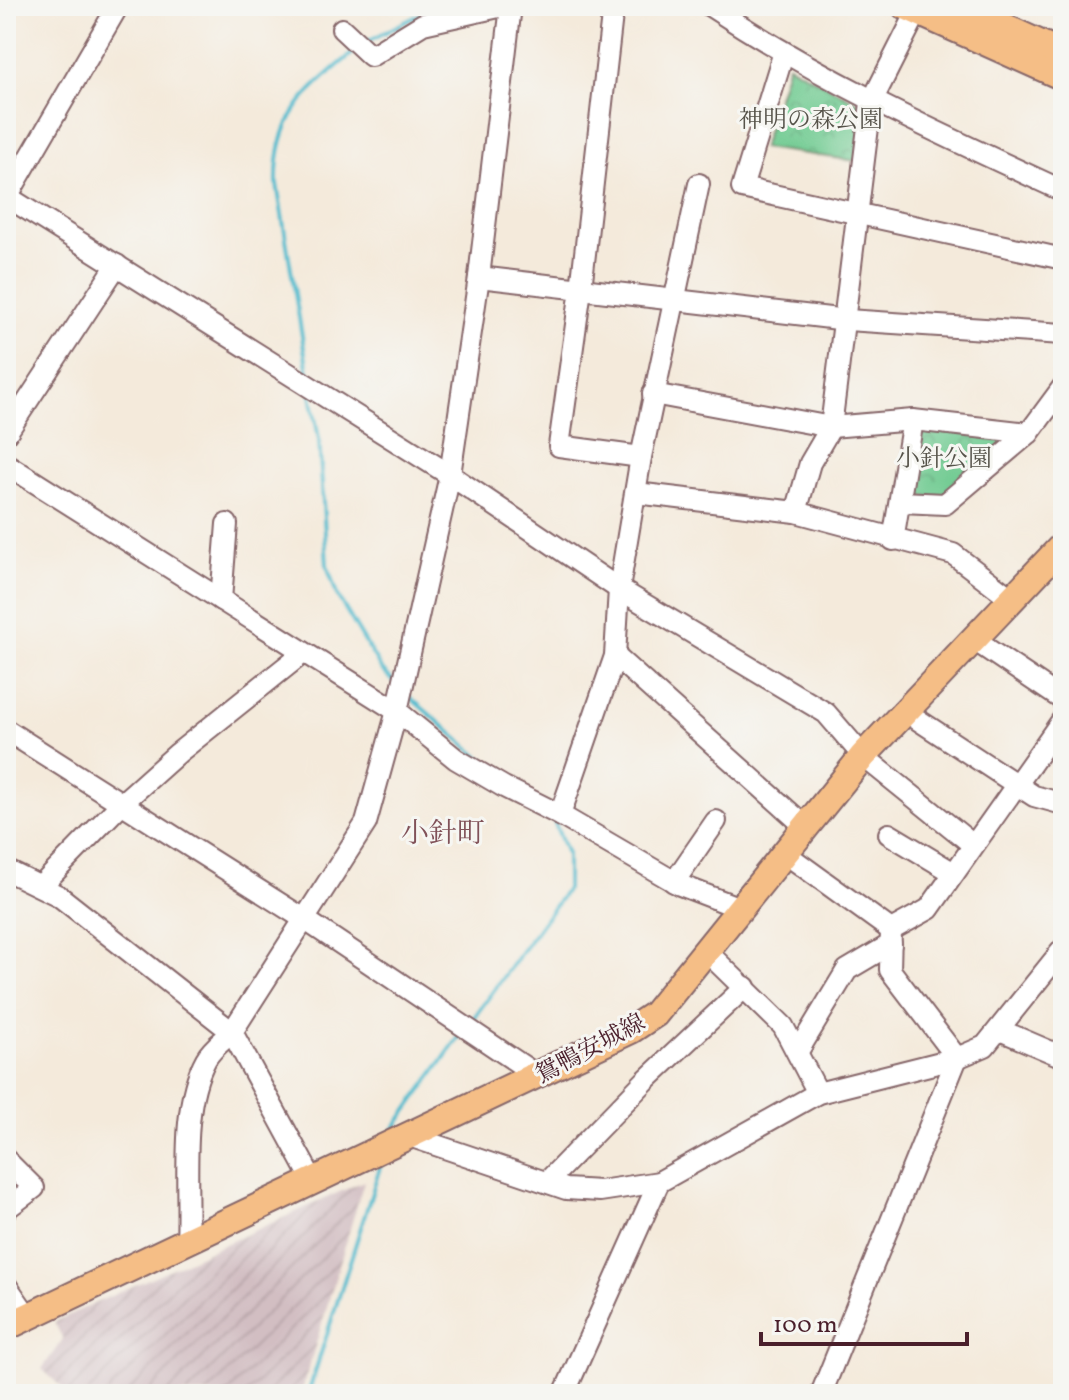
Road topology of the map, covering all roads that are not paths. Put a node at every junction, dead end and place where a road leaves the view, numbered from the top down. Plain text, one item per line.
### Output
1 (118, 6) edge
2 (503, 6) edge
3 (511, 6) edge
4 (613, 6) edge
5 (710, 6) edge
6 (957, 6) edge
7 (911, 9) edge
8 (342, 29) dead end
9 (1063, 54) edge
10 (783, 55) junction
11 (1063, 77) edge
12 (871, 103) junction
13 (699, 184) dead end
14 (1063, 191) edge
15 (7, 197) edge
16 (856, 210) junction
17 (1063, 259) edge
18 (117, 265) junction
19 (479, 277) junction
20 (581, 289) junction
21 (672, 300) junction
22 (847, 320) junction
23 (1063, 334) edge
24 (1063, 387) edge
25 (653, 394) junction
26 (1054, 413) edge
27 (913, 420) junction
28 (831, 427) junction
29 (1029, 433) junction
30 (6, 434) edge
31 (641, 457) junction
32 (6, 464) edge
33 (450, 475) junction
34 (636, 493) junction
35 (901, 502) junction
36 (796, 512) junction
37 (227, 524) dead end
38 (893, 540) junction
39 (1063, 545) edge
40 (619, 589) junction
41 (1012, 599) junction
42 (221, 600) junction
43 (974, 640) junction
44 (303, 653) junction
45 (615, 656) junction
46 (1063, 700) edge
47 (397, 711) junction
48 (906, 712) junction
49 (1063, 719) edge
50 (6, 730) edge
51 (863, 756) junction
52 (1019, 784) junction
53 (121, 804) junction
54 (1063, 804) edge
55 (560, 815) junction
56 (716, 821) dead end
57 (807, 828) junction
58 (889, 834) dead end
59 (972, 844) junction
60 (786, 854) junction
61 (6, 870) edge
62 (954, 873) junction
63 (674, 882) junction
64 (41, 886) junction
65 (740, 908) junction
66 (304, 919) junction
67 (891, 937) junction
68 (1063, 949) edge
69 (706, 951) junction
70 (745, 987) junction
71 (1000, 1030) junction
72 (232, 1032) junction
73 (798, 1051) junction
74 (1063, 1057) edge
75 (957, 1058) junction
76 (538, 1076) junction
77 (818, 1093) junction
78 (412, 1137) junction
79 (6, 1160) edge
80 (547, 1182) junction
81 (659, 1182) junction
82 (314, 1183) junction
83 (6, 1209) edge
84 (187, 1243) junction
85 (6, 1285) edge
86 (17, 1322) edge
87 (564, 1394) edge
88 (821, 1394) edge

1 - 15 street
2 - 8 street
3 - 19 street
4 - 20 street
5 - 10 street
6 - 9 main road
7 - 11 main road
7 - 12 street
10 - 12 street
10 - 16 street
12 - 14 street
12 - 16 street
13 - 21 street
15 - 18 street
16 - 17 street
16 - 22 street
18 - 30 street
18 - 33 street
19 - 20 street
19 - 33 street
20 - 21 street
20 - 31 street
21 - 22 street
21 - 25 street
22 - 23 street
22 - 28 street
24 - 26 street
25 - 28 street
25 - 31 street
26 - 29 street
27 - 28 street
27 - 29 street
27 - 35 street
28 - 36 street
29 - 35 street
31 - 34 street
32 - 42 street
33 - 40 street
33 - 47 street
34 - 36 street
34 - 40 street
35 - 38 street
36 - 38 street
37 - 42 street
38 - 41 street
39 - 41 main road, 鴛鴨安城線
40 - 45 street
40 - 51 street
41 - 43 main road, 鴛鴨安城線
42 - 44 street
43 - 46 street
43 - 48 main road, 鴛鴨安城線
44 - 47 street
44 - 53 street
45 - 55 street
45 - 57 street
47 - 55 street
47 - 66 street
48 - 51 main road, 鴛鴨安城線
48 - 52 street
49 - 52 street
50 - 53 street
51 - 57 main road, 鴛鴨安城線
51 - 59 street
52 - 54 street
52 - 59 street
53 - 64 street
53 - 66 street
55 - 63 street
56 - 63 street
57 - 60 main road, 鴛鴨安城線
58 - 62 street
59 - 62 street
60 - 65 main road, 鴛鴨安城線
60 - 67 street
61 - 64 street
62 - 67 street
63 - 65 street
64 - 72 street
65 - 69 main road, 鴛鴨安城線
66 - 72 street
66 - 76 street
67 - 73 street
67 - 75 street
68 - 71 street
69 - 70 street
69 - 76 main road, 鴛鴨安城線
70 - 73 street
70 - 80 street
71 - 74 street
71 - 75 street
72 - 82 street
72 - 84 street
73 - 77 street
75 - 77 street
75 - 88 street
76 - 78 main road, 鴛鴨安城線
77 - 81 street
78 - 80 street
78 - 82 main road, 鴛鴨安城線
79 - 83 street
80 - 81 street
81 - 87 street
82 - 84 main road, 鴛鴨安城線
84 - 86 main road, 鴛鴨安城線
85 - 86 street

